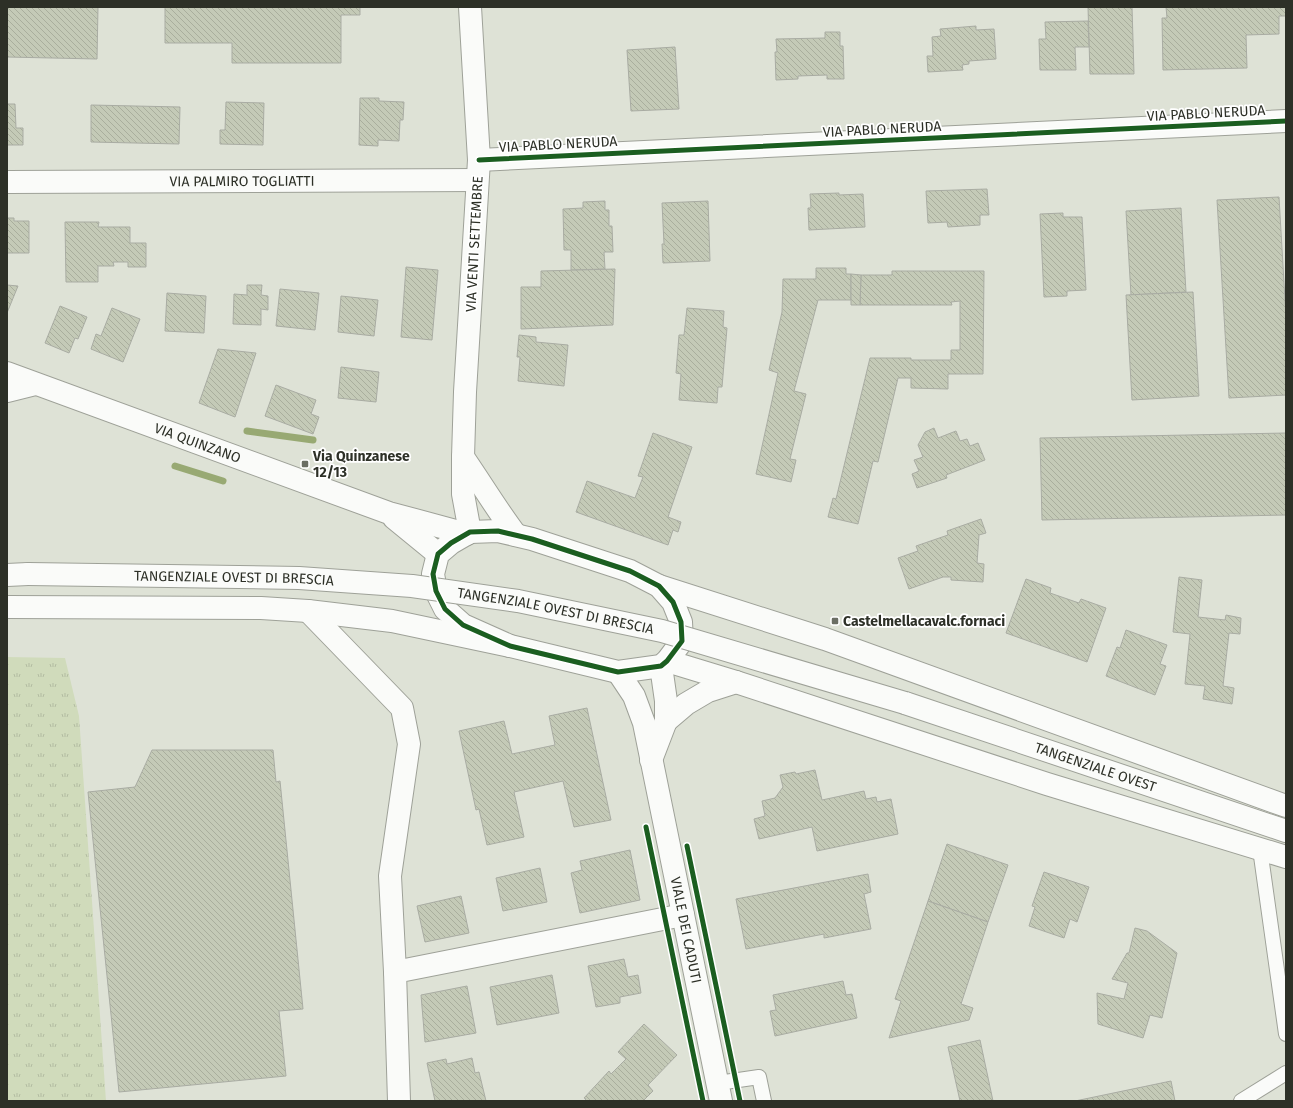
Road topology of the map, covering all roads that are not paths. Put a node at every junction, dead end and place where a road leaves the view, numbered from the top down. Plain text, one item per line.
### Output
1 (470, 7) edge
2 (1286, 121) edge
3 (478, 170) junction
4 (7, 182) edge
5 (7, 373) edge
6 (35, 384) junction
7 (7, 390) edge
8 (463, 457) junction
9 (389, 513) junction
10 (469, 533) junction
11 (516, 535) junction
12 (438, 554) junction
13 (7, 574) edge
14 (659, 586) junction
15 (7, 607) edge
16 (308, 611) junction
17 (510, 646) junction
18 (664, 664) junction
19 (618, 672) junction
20 (736, 682) junction
21 (905, 703) joint
22 (666, 721) junction
23 (651, 760) junction
24 (1286, 806) edge
25 (1286, 831) edge
26 (1260, 849) junction
27 (1286, 857) edge
28 (683, 915) junction
29 (396, 972) junction
30 (1286, 1034) edge
31 (1286, 1073) edge
32 (720, 1092) edge
33 (398, 1101) edge
34 (764, 1101) edge
35 (1241, 1101) edge

1 - 3 street, VIA VENTI SETTEMBRE
2 - 3 street, VIA PABLO NERUDA
3 - 4 street, VIA PALMIRO TOGLIATTI
3 - 8 street, VIA VENTI SETTEMBRE
5 - 6 street, VIA QUINZANO
6 - 7 street
6 - 9 street, VIA QUINZANO
8 - 10 street, VIA VENTI SETTEMBRE
8 - 11 street
9 - 10 street, VIA QUINZANO
9 - 12 street, VIA QUINZANO
10 - 11 street
10 - 12 street
11 - 14 street
12 - 17 street
13 - 21 street, TANGENZIALE OVEST DI BRESCIA, bridge
14 - 18 street
14 - 24 street
15 - 16 street
16 - 17 street
16 - 29 street
17 - 19 street
18 - 19 street
18 - 20 street
18 - 22 street
19 - 23 street, VIALE DEI CADUTI
20 - 22 street
20 - 26 street
21 - 25 street, TANGENZIALE OVEST
22 - 23 street
23 - 28 street, VIALE DEI CADUTI
26 - 27 street
26 - 30 lane
28 - 29 street
28 - 32 street, VIALE DEI CADUTI
29 - 33 street
31 - 35 lane
32 - 34 lane

